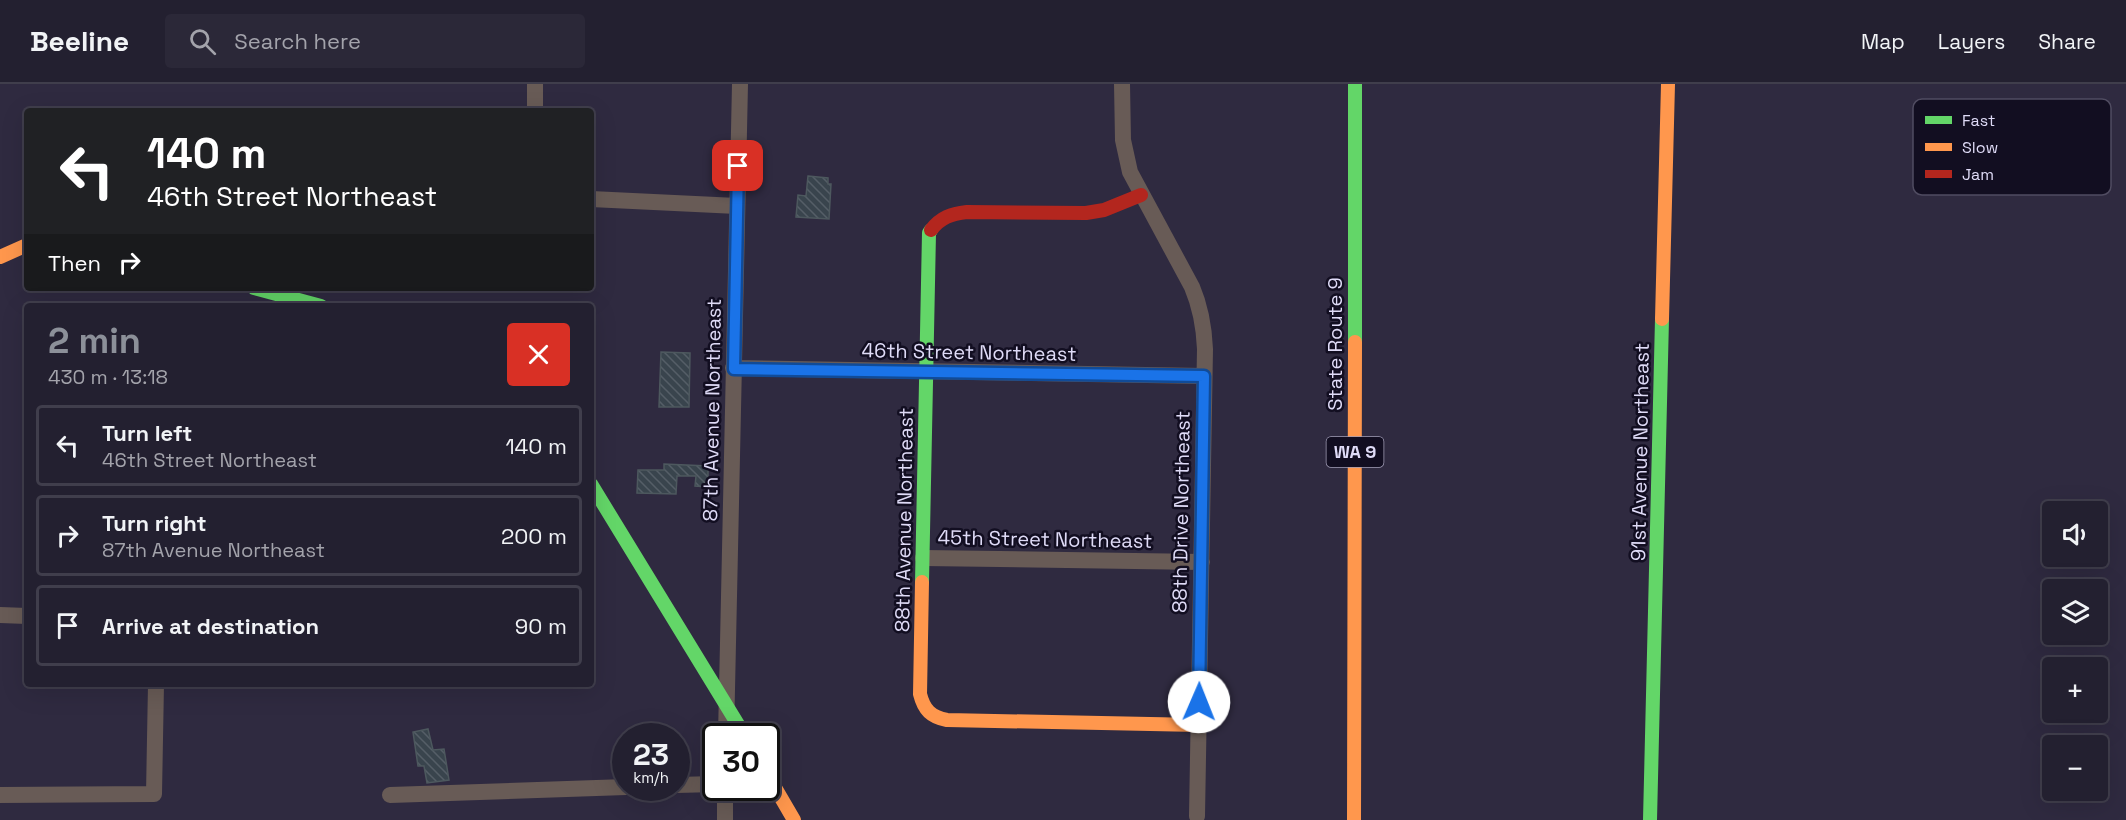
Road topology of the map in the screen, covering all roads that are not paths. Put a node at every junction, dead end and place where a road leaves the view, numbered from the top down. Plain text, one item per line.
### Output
1 (535, 84) edge
2 (740, 84) edge
3 (1122, 84) edge
4 (1355, 84) edge
5 (1668, 84) edge
6 (535, 108) edge
7 (1141, 195) junction
8 (594, 199) edge
9 (737, 206) junction
10 (24, 246) edge
11 (0, 257) edge
12 (265, 291) edge
13 (310, 303) edge
14 (734, 369) junction
15 (926, 372) junction
16 (1204, 376) junction
17 (594, 489) edge
18 (923, 558) junction
19 (1202, 562) junction
20 (0, 615) edge
21 (24, 616) edge
22 (156, 687) edge
23 (727, 708) junction
24 (726, 723) edge
25 (737, 723) edge
26 (1199, 725) junction
27 (612, 787) edge
28 (0, 795) edge
29 (390, 795) dead end
30 (780, 796) edge
31 (725, 801) edge
32 (1197, 816) dead end
33 (725, 820) edge
34 (794, 820) edge
35 (1354, 820) edge
36 (1650, 820) edge

1 - 6 street
2 - 9 street, 87th Avenue Northeast
3 - 7 street, 88th Drive Northeast
4 - 35 street, State Route 9 / WA 9
5 - 36 street, 91st Avenue Northeast
7 - 15 street, 88th Avenue Northeast
7 - 16 street, 88th Drive Northeast
8 - 9 street
9 - 14 street, 87th Avenue Northeast
10 - 11 street
12 - 13 street
14 - 15 street, 46th Street Northeast
14 - 23 street, 87th Avenue Northeast
15 - 16 street, 46th Street Northeast
15 - 18 street, 88th Avenue Northeast
16 - 19 street, 88th Drive Northeast
17 - 23 street
18 - 19 street, 45th Street Northeast
18 - 26 street, 88th Avenue Northeast
19 - 26 street, 88th Drive Northeast
20 - 21 street
22 - 28 street
23 - 24 street, 87th Avenue Northeast
23 - 25 street
26 - 32 street, 88th Drive Northeast
27 - 29 street
30 - 34 street
31 - 33 street

